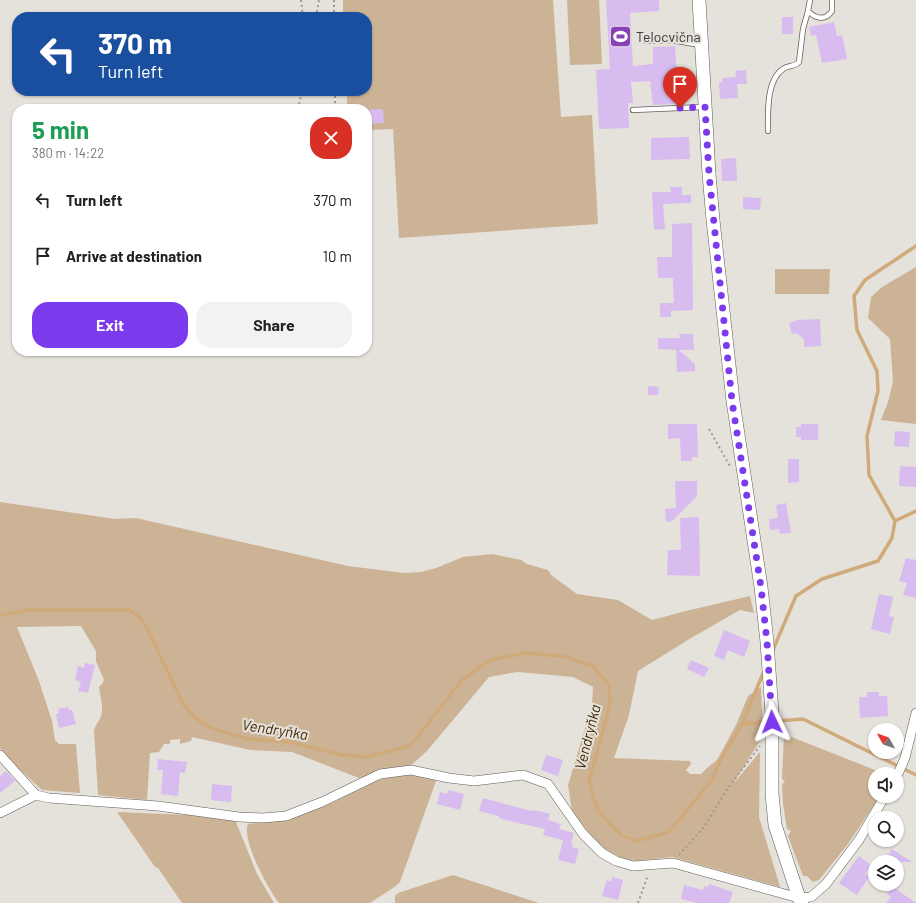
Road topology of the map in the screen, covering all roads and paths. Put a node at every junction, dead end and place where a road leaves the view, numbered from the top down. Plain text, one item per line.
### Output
1 (301, 0) edge
2 (319, 0) edge
3 (334, 0) edge
4 (699, 0) edge
5 (810, 0) edge
6 (832, 0) edge
7 (808, 11) junction
8 (302, 12) edge
9 (317, 12) edge
10 (334, 12) edge
11 (646, 41) dead end
12 (701, 43) junction
13 (694, 74) dead end
14 (679, 75) dead end
15 (705, 107) junction
16 (633, 110) dead end
17 (768, 131) dead end
18 (709, 429) dead end
19 (728, 465) dead end
20 (916, 713) edge
21 (761, 745) dead end
22 (0, 755) edge
23 (901, 767) edge
24 (36, 795) junction
25 (881, 803) edge
26 (0, 813) edge
27 (673, 862) junction
28 (652, 865) junction
29 (797, 901) edge
30 (638, 903) edge

1 - 8 path
2 - 9 path
3 - 10 path
4 - 12 street
5 - 7 lane
6 - 7 lane
7 - 17 lane
11 - 12 lane
12 - 15 street
13 - 14 path
15 - 16 lane
15 - 29 street
18 - 19 path
20 - 23 street
21 - 27 path
22 - 24 street
24 - 26 street
24 - 28 street
25 - 29 street
27 - 28 street
27 - 29 street
28 - 30 path

